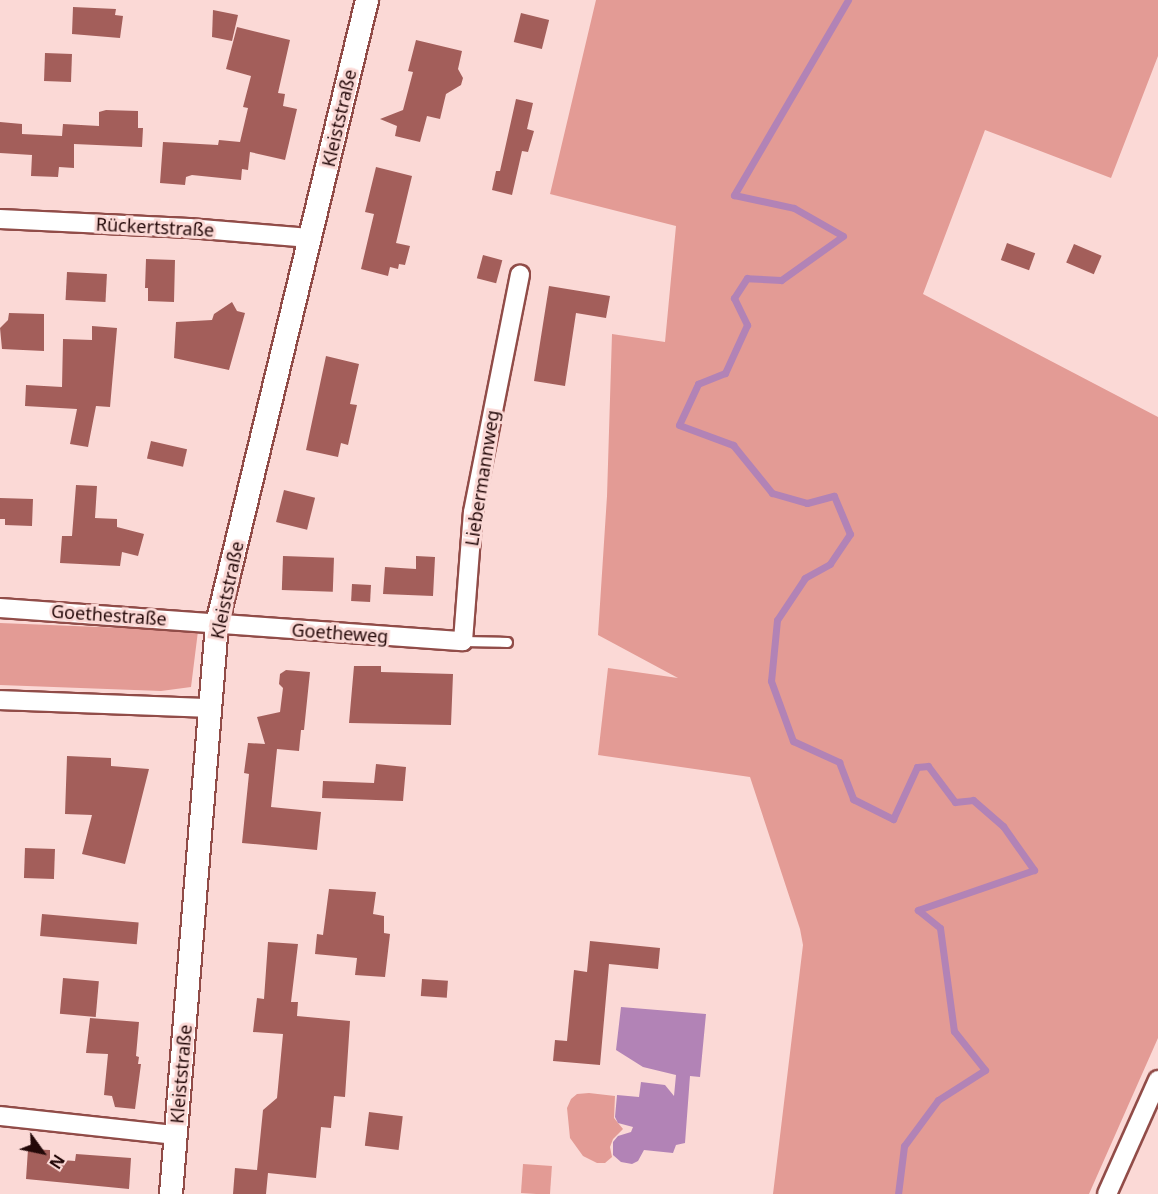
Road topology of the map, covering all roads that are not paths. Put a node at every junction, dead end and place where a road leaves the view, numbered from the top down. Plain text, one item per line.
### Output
1 (366, 0) edge
2 (0, 219) edge
3 (310, 238) junction
4 (520, 275) dead end
5 (0, 608) edge
6 (217, 624) junction
7 (463, 641) junction
8 (507, 642) dead end
9 (0, 700) edge
10 (208, 708) junction
11 (1158, 1080) edge
12 (0, 1116) edge
13 (176, 1135) junction
14 (171, 1194) edge
15 (1107, 1194) edge

1 - 3 street, Kleiststraße
2 - 3 street, Rückertstraße
3 - 6 street, Kleiststraße
4 - 7 street, Liebermannweg
5 - 6 street, Goethestraße
6 - 7 street, Goetheweg
6 - 10 street, Kleiststraße
7 - 8 lane
9 - 10 street
10 - 13 street, Kleiststraße
11 - 15 street
12 - 13 street
13 - 14 street, Kleiststraße

